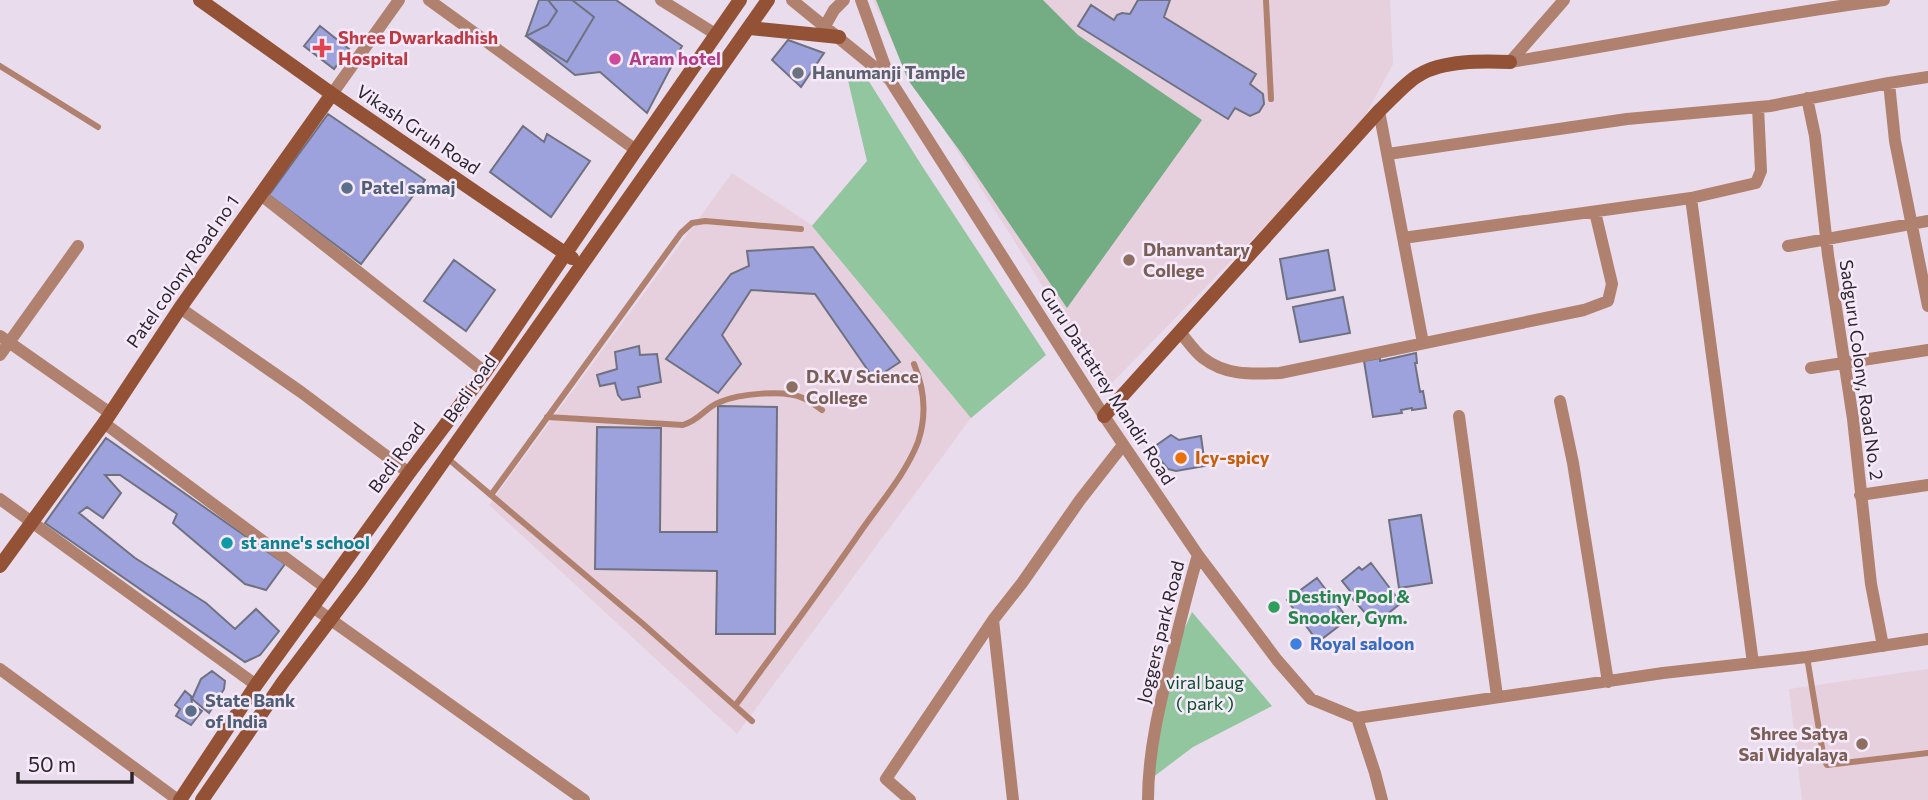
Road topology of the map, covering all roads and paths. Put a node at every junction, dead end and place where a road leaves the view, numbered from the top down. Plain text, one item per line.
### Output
1 (399, 0) edge
2 (429, 0) edge
3 (660, 0) edge
4 (740, 0) edge
5 (768, 0) edge
6 (792, 0) edge
7 (844, 0) edge
8 (861, 0) edge
9 (1266, 0) edge
10 (1564, 0) edge
11 (1875, 1) edge
12 (208, 2) edge
13 (825, 26) junction
14 (750, 28) junction
15 (717, 35) junction
16 (839, 37) junction
17 (1510, 62) junction
18 (0, 66) edge
19 (1928, 77) edge
20 (890, 80) junction
21 (1889, 83) junction
22 (332, 94) junction
23 (1807, 98) junction
24 (1271, 99) dead end
25 (1758, 107) junction
26 (1378, 111) junction
27 (97, 127) dead end
28 (636, 149) junction
29 (1388, 155) junction
30 (261, 195) junction
31 (1691, 198) junction
32 (1595, 212) junction
33 (1928, 221) edge
34 (1912, 224) junction
35 (801, 229) dead end
36 (1403, 237) junction
37 (1826, 239) junction
38 (78, 246) dead end
39 (1788, 246) dead end
40 (565, 253) junction
41 (582, 264) junction
42 (1928, 306) edge
43 (180, 308) junction
44 (1180, 332) junction
45 (4, 339) edge
46 (1423, 342) junction
47 (1928, 350) edge
48 (0, 355) edge
49 (914, 364) dead end
50 (1846, 364) junction
51 (1811, 368) dead end
52 (485, 372) junction
53 (1560, 401) dead end
54 (822, 410) dead end
55 (1104, 416) junction
56 (1459, 416) dead end
57 (107, 418) junction
58 (547, 418) junction
59 (1123, 444) junction
60 (445, 457) junction
61 (409, 473) junction
62 (1928, 485) edge
63 (491, 495) junction
64 (1860, 495) junction
65 (0, 499) edge
66 (32, 523) junction
67 (1198, 555) junction
68 (0, 566) edge
69 (326, 587) junction
70 (313, 607) junction
71 (331, 620) junction
72 (993, 620) junction
73 (1928, 639) edge
74 (1883, 646) junction
75 (1807, 657) junction
76 (1754, 663) junction
77 (0, 668) edge
78 (1608, 682) junction
79 (256, 685) junction
80 (1497, 696) junction
81 (735, 706) junction
82 (1356, 718) junction
83 (752, 721) dead end
84 (1928, 753) edge
85 (179, 800) edge
86 (202, 800) edge
87 (584, 800) edge
88 (910, 800) edge
89 (1013, 800) edge
90 (1148, 800) edge
91 (1382, 800) edge

1 - 22 street, Patel colony Road no 1
2 - 28 street
3 - 15 street
4 - 15 main road, Bedi Road
5 - 14 main road, Bedi road
6 - 13 street, Guru Dattatrey Mandir Road
7 - 13 street
8 - 20 street, Guru Dattatrey Mandir Road
9 - 24 lane
10 - 17 street
11 - 17 street
12 - 22 main road, Vikash Gruh Road
13 - 16 street, Guru Dattatrey Mandir Road
14 - 16 main road
14 - 41 main road, Bedi road
15 - 28 main road, Bedi Road
16 - 20 street, Guru Dattatrey Mandir Road
17 - 26 main road
18 - 27 lane
19 - 21 street
20 - 55 street, Guru Dattatrey Mandir Road
21 - 23 street
21 - 34 street
22 - 30 main road, Patel colony Road no 1
22 - 40 main road, Vikash Gruh Road
23 - 25 street
23 - 37 street, Sadguru Colony, Road No. 2
25 - 29 street
25 - 31 street
26 - 29 street
26 - 44 main road
28 - 40 main road, Bedi Road
29 - 36 street
30 - 43 main road, Patel colony Road no 1
30 - 52 street
31 - 32 street
31 - 76 street
32 - 36 street
32 - 46 street
33 - 34 street
34 - 37 street
34 - 42 street
35 - 58 lane
36 - 46 street
37 - 39 street
37 - 50 street, Sadguru Colony, Road No. 2
38 - 45 street
40 - 41 main road, Vikash Gruh Road
40 - 52 main road, Bedi Road
41 - 60 main road, Bedi road
43 - 57 main road, Patel colony Road no 1
43 - 61 street
44 - 46 street
44 - 55 main road
45 - 48 street
45 - 57 street
47 - 50 street
49 - 81 lane
50 - 51 street
50 - 64 street, Sadguru Colony, Road No. 2
52 - 61 main road, Bedi Road
53 - 78 street
54 - 58 lane
55 - 59 street, Guru Dattatrey Mandir Road
56 - 80 street
57 - 66 main road, Patel colony Road no 1
57 - 69 street
58 - 63 lane
59 - 67 street, Guru Dattatrey Mandir Road
59 - 72 street
60 - 63 lane
60 - 71 main road, Bedi road
61 - 69 main road, Bedi Road
62 - 64 street
63 - 81 lane
64 - 74 street, Sadguru Colony, Road No. 2
65 - 66 street
66 - 68 main road, Patel colony Road no 1
66 - 79 street
67 - 82 street, Guru Dattatrey Mandir Road
67 - 90 street, Joggers park Road
69 - 70 main road, Bedi Road
70 - 71 street
70 - 79 main road, Bedi Road
71 - 86 main road, Bedi road
71 - 87 street
72 - 88 street
72 - 89 street
73 - 74 street
74 - 75 street
75 - 76 street
75 - 84 lane
76 - 78 street
77 - 85 street
78 - 80 street
79 - 85 main road, Bedi Road
80 - 82 street
81 - 83 lane
82 - 91 street

